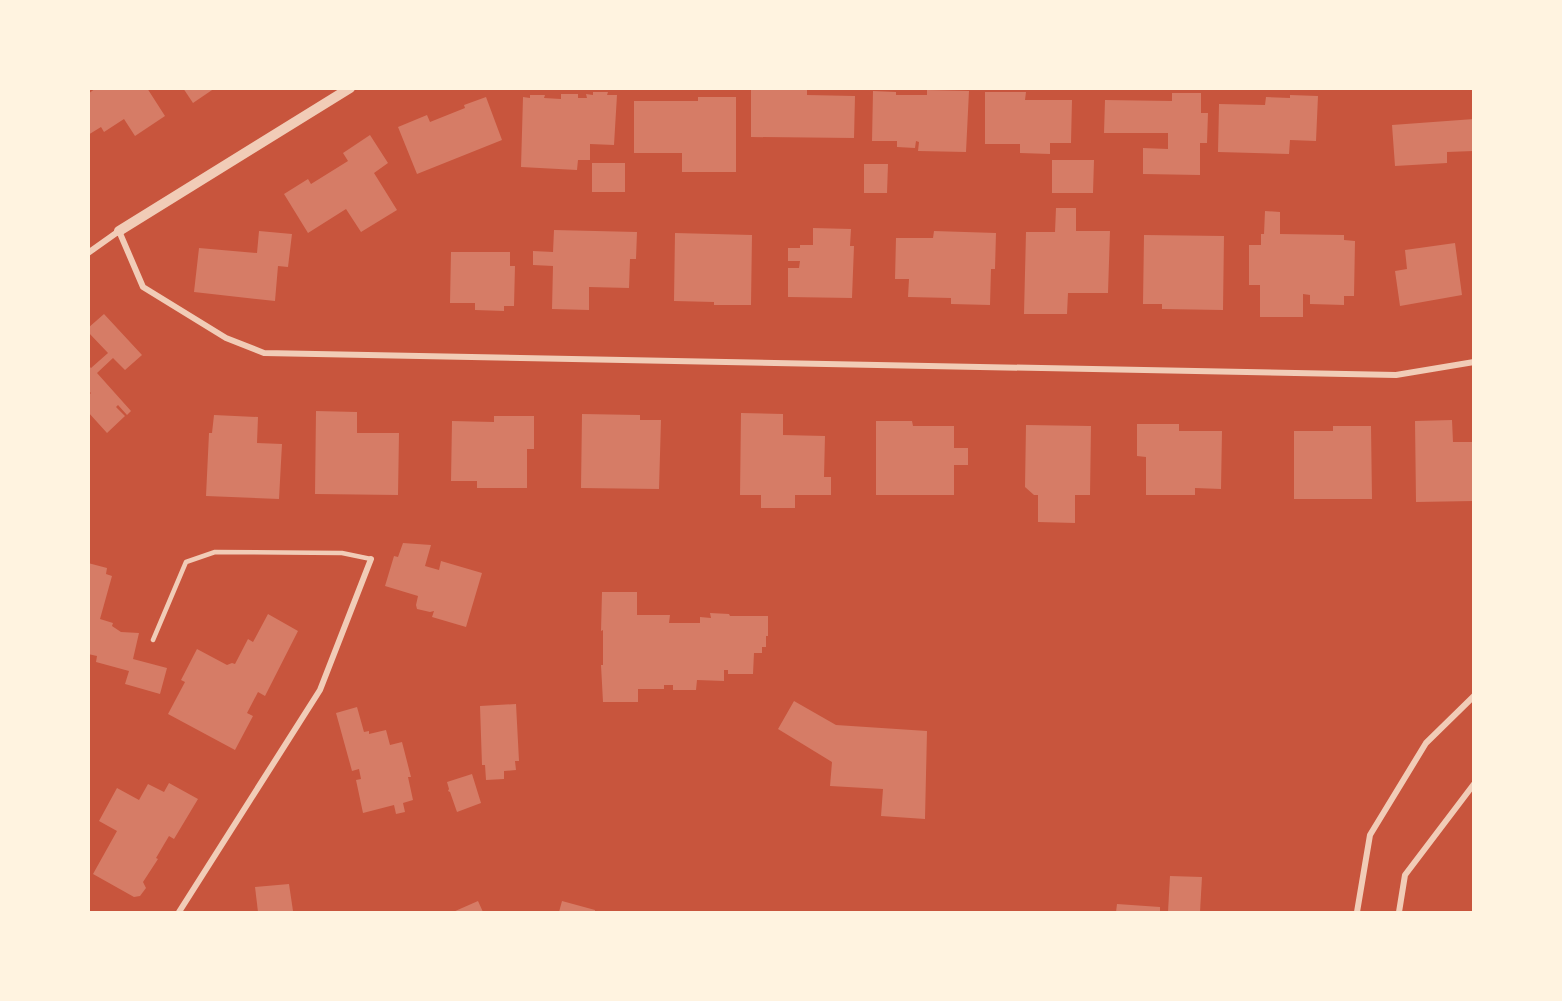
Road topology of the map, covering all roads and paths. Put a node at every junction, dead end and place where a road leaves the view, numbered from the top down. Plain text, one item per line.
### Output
1 (350, 88) edge
2 (119, 231) junction
3 (88, 253) edge
4 (1473, 362) edge
5 (371, 559) joint
6 (153, 640) dead end
7 (1473, 696) edge
8 (1473, 784) edge
9 (180, 912) edge
10 (1357, 912) edge
11 (1399, 912) edge

1 - 2 street
2 - 3 street
2 - 4 street
5 - 6 lane
5 - 9 street
7 - 10 street
8 - 11 street

